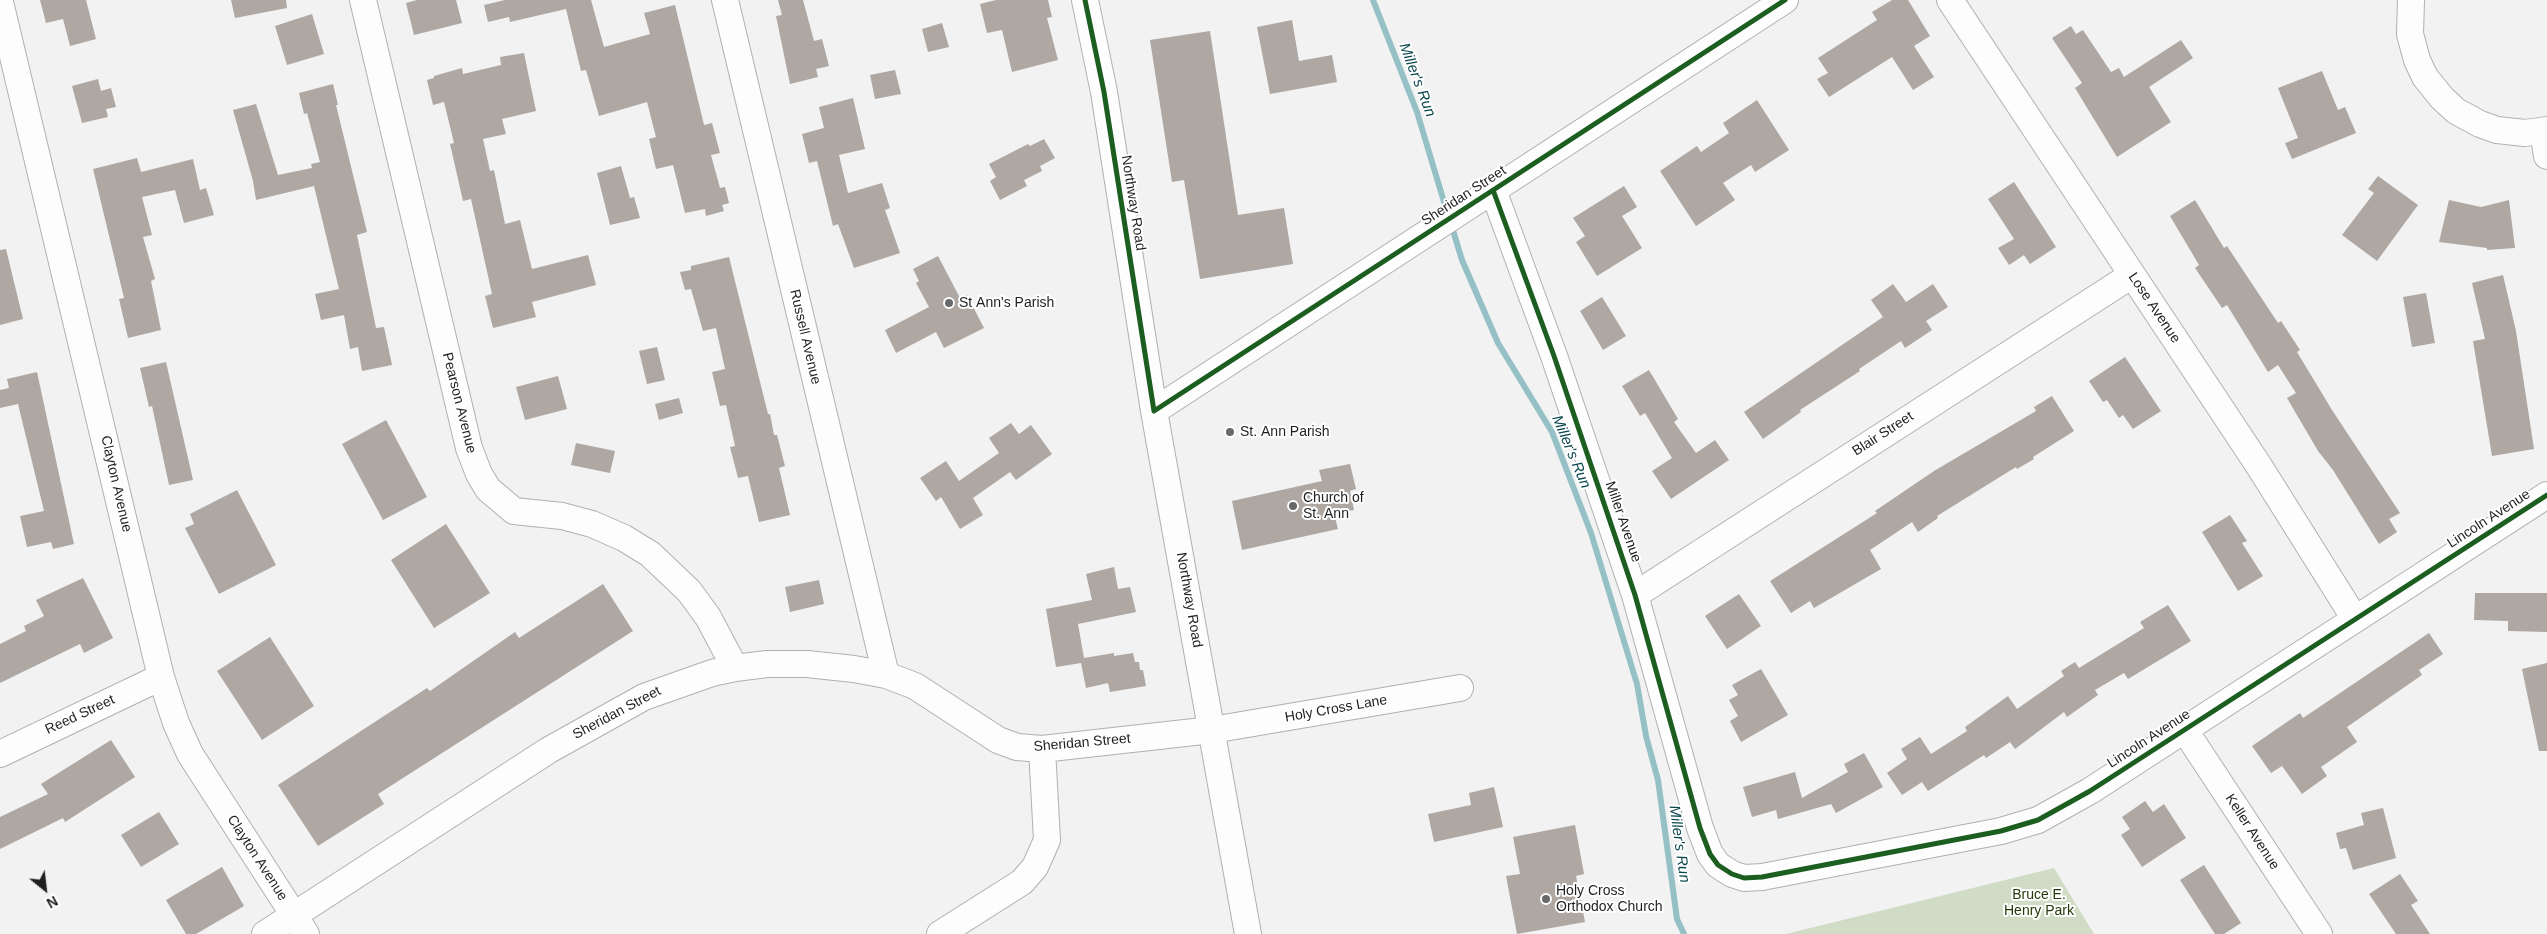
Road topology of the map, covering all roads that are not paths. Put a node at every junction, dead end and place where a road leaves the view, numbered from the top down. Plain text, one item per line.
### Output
1 (363, 0) edge
2 (725, 0) edge
3 (1085, 0) edge
4 (1785, 0) edge
5 (1950, 0) edge
6 (2411, 0) edge
7 (0, 2) edge
8 (2546, 139) edge
9 (1494, 190) junction
10 (2132, 275) junction
11 (1154, 411) junction
12 (2547, 496) edge
13 (1635, 594) junction
14 (2355, 619) junction
15 (735, 668) junction
16 (886, 675) junction
17 (161, 677) junction
18 (1460, 688) dead end
19 (2184, 729) junction
20 (1212, 730) junction
21 (1042, 750) junction
22 (0, 754) edge
23 (1718, 865) joint
24 (300, 924) edge
25 (265, 934) edge
26 (940, 934) edge
27 (1248, 934) edge
28 (2319, 934) edge

1 - 15 street, Pearson Avenue
2 - 16 street, Russell Avenue
3 - 11 street, Northway Road
4 - 9 street, Sheridan Street
5 - 10 street, Lose Avenue
6 - 8 street
7 - 17 street, Clayton Avenue
9 - 11 street, Sheridan Street
9 - 13 street, Miller Avenue
10 - 13 street, Blair Street
10 - 14 street, Lose Avenue
11 - 20 street, Northway Road
12 - 14 street, Lincoln Avenue
13 - 23 street, Miller Avenue
14 - 19 street, Lincoln Avenue
15 - 16 street, Sheridan Street
15 - 24 street, Sheridan Street
16 - 21 street, Sheridan Street
17 - 22 street, Reed Street
17 - 24 street, Clayton Avenue
18 - 20 street, Holy Cross Lane
19 - 23 street, Lincoln Avenue
19 - 28 street, Keller Avenue
20 - 21 street, Sheridan Street
20 - 27 street, Northway Road
21 - 26 street
24 - 25 street, Sheridan Street

